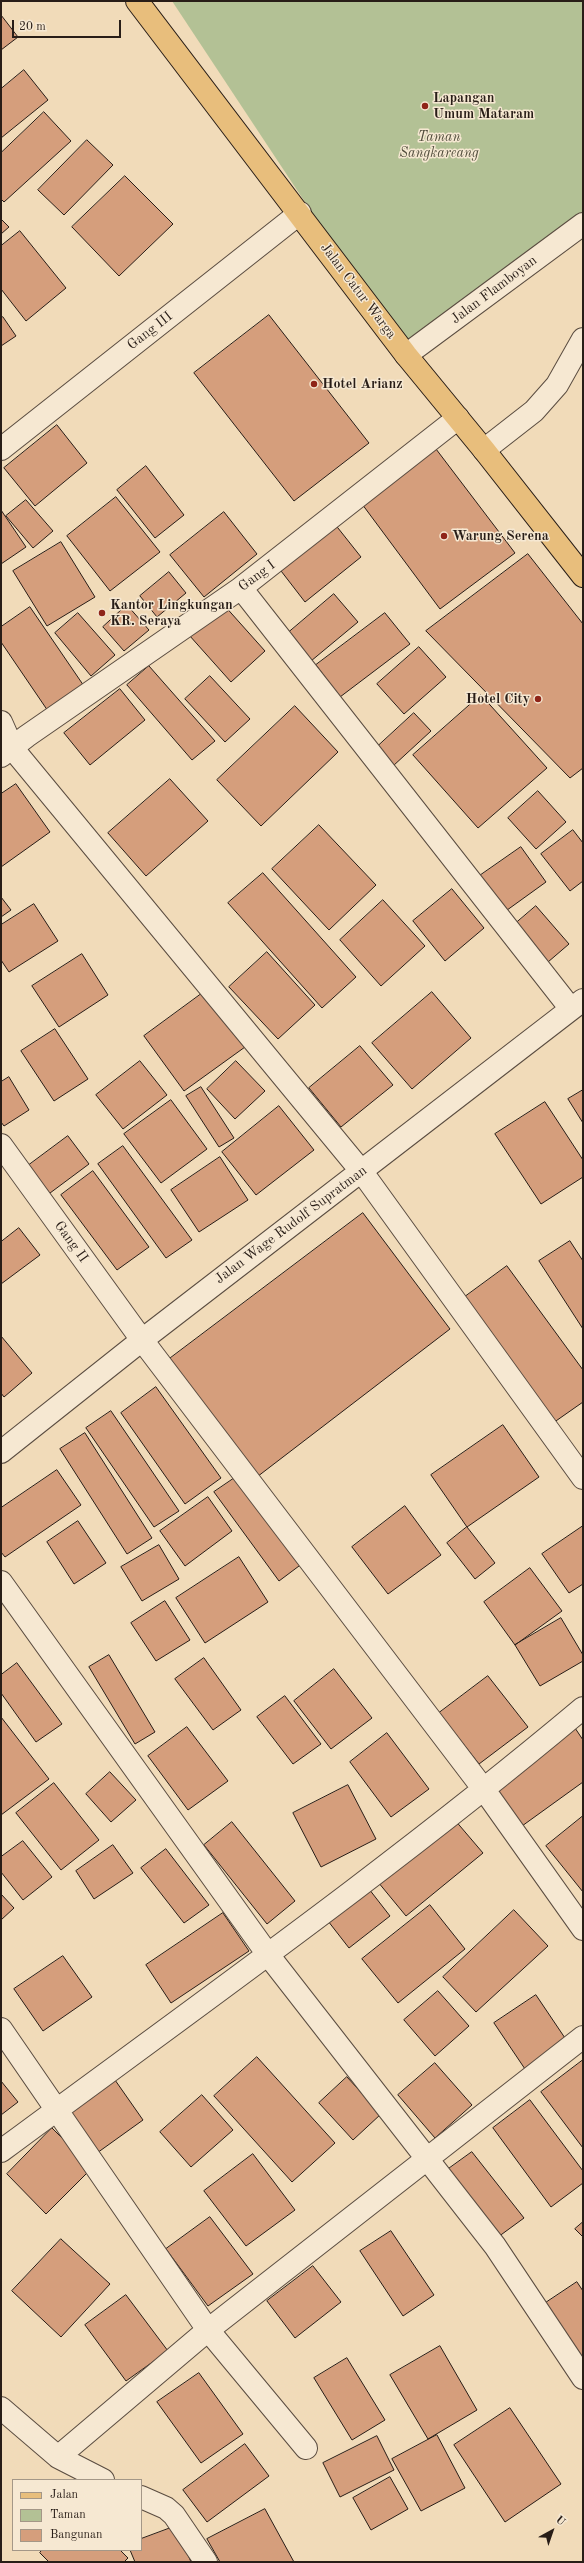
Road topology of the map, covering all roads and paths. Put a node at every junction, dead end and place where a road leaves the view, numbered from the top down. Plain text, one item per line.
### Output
1 (137, 1) edge
2 (300, 213) junction
3 (583, 224) edge
4 (583, 339) edge
5 (406, 355) junction
6 (458, 418) junction
7 (1, 449) edge
8 (484, 450) junction
9 (583, 576) edge
10 (241, 588) junction
11 (1, 722) edge
12 (14, 747) edge
13 (577, 1004) edge
14 (1, 1145) edge
15 (362, 1172) junction
16 (142, 1340) junction
17 (1, 1452) edge
18 (583, 1478) edge
19 (1, 1582) edge
20 (583, 1708) edge
21 (485, 1791) junction
22 (583, 1929) edge
23 (269, 1956) junction
24 (1, 2029) edge
25 (583, 2037) edge
26 (58, 2109) junction
27 (1, 2151) edge
28 (429, 2158) junction
29 (208, 2330) junction
30 (583, 2378) edge
31 (1, 2408) edge
32 (306, 2448) dead end
33 (58, 2457) junction
34 (101, 2479) edge
35 (142, 2497) edge
36 (206, 2562) edge

1 - 2 main road, Jalan Catur Warga
2 - 5 main road, Jalan Catur Warga
2 - 7 street, Gang III
3 - 5 street, Jalan Flamboyan
4 - 8 street
5 - 6 main road, Jalan Catur Warga
6 - 8 main road, Jalan Catur Warga
6 - 10 street, Gang I
8 - 9 main road, Jalan Catur Warga
10 - 12 street, Gang I
10 - 13 street
11 - 12 street
12 - 15 street
13 - 15 street, Jalan Wage Rudolf Supratman
14 - 16 street, Gang II
15 - 16 street, Jalan Wage Rudolf Supratman
15 - 18 street
16 - 17 street, Jalan Wage Rudolf Supratman
16 - 21 street, Gang II
19 - 23 street
20 - 21 street
21 - 22 street, Gang II
21 - 23 street
23 - 26 street
23 - 28 street
24 - 26 street
25 - 28 street
26 - 27 street
26 - 29 street
28 - 29 street
28 - 30 street
29 - 32 street
29 - 33 street
31 - 33 street
33 - 34 street
35 - 36 street

